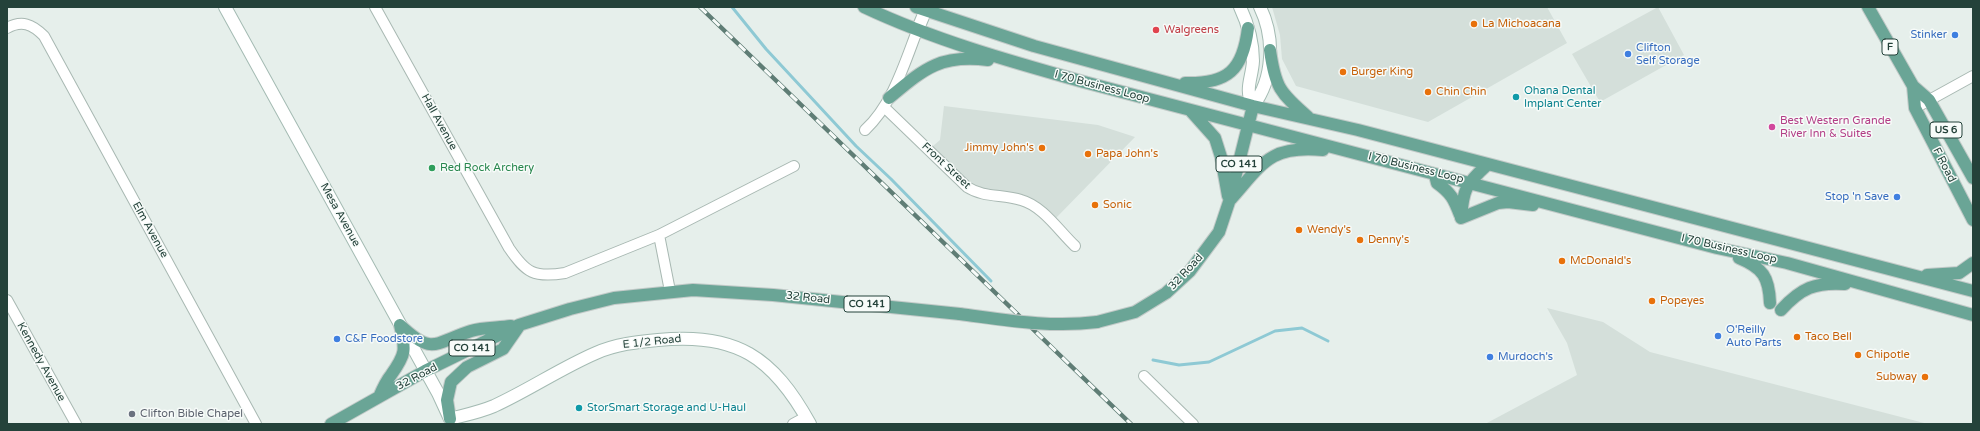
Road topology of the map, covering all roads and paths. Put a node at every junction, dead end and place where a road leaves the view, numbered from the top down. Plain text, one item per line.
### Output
1 (225, 7) edge
2 (375, 7) edge
3 (864, 7) edge
4 (1240, 7) edge
5 (1260, 7) edge
6 (1868, 7) edge
7 (923, 8) edge
8 (7, 28) edge
9 (1248, 28) junction
10 (917, 31) junction
11 (1270, 50) junction
12 (1014, 63) junction
13 (1973, 76) edge
14 (1160, 80) junction
15 (1912, 86) junction
16 (1929, 100) junction
17 (886, 102) junction
18 (1253, 106) junction
19 (1914, 108) junction
20 (1190, 110) junction
21 (1310, 119) junction
22 (1248, 126) junction
23 (865, 130) dead end
24 (1353, 152) junction
25 (1487, 165) junction
26 (794, 166) dead end
27 (1435, 175) junction
28 (1973, 178) edge
29 (1468, 182) junction
30 (1229, 202) junction
31 (1593, 214) junction
32 (1461, 218) junction
33 (1973, 220) edge
34 (659, 235) junction
35 (1075, 246) dead end
36 (1717, 248) junction
37 (1973, 263) edge
38 (1894, 270) junction
39 (1872, 286) junction
40 (670, 291) junction
41 (1973, 291) edge
42 (7, 300) edge
43 (1770, 303) dead end
44 (1781, 310) dead end
45 (1961, 312) junction
46 (1973, 315) edge
47 (1973, 319) edge
48 (400, 325) junction
49 (519, 325) junction
50 (425, 371) junction
51 (1144, 376) dead end
52 (379, 397) junction
53 (808, 420) edge
54 (451, 422) edge
55 (76, 424) edge
56 (256, 424) edge
57 (331, 424) edge
58 (793, 424) edge
59 (1193, 424) edge

1 - 48 street, Mesa Avenue
2 - 34 street, Hall Avenue
3 - 10 main road, I 70 Business Loop
4 - 9 street, 32 Road
5 - 11 street, 32 Road
6 - 15 main road, F Road / F
7 - 10 street
7 - 14 main road, I 70 Business Loop
8 - 56 street, Elm Avenue
9 - 14 main road
9 - 18 street, 32 Road
10 - 12 main road, I 70 Business Loop
10 - 17 street
11 - 18 street, 32 Road
11 - 21 main road
12 - 17 main road
12 - 20 main road, I 70 Business Loop
13 - 16 street
14 - 18 main road, I 70 Business Loop
15 - 16 main road, F Road / US 6
15 - 19 main road, F Road / US 6
16 - 19 street
16 - 28 main road, F Road / US 6
17 - 23 street
17 - 35 street, Front Street
18 - 21 main road, I 70 Business Loop
18 - 22 main road, 32 Road / CO 141
19 - 33 main road, F Road / US 6
20 - 22 main road, I 70 Business Loop
20 - 30 main road
21 - 25 main road, I 70 Business Loop
22 - 24 main road, I 70 Business Loop
22 - 30 main road, 32 Road / CO 141
24 - 27 main road, I 70 Business Loop
24 - 30 main road
25 - 29 main road
25 - 38 main road, I 70 Business Loop
26 - 34 street
27 - 29 main road, I 70 Business Loop
27 - 32 main road
29 - 31 main road, I 70 Business Loop
29 - 32 main road
30 - 40 main road, 32 Road / CO 141, bridge
31 - 32 main road
31 - 36 main road, I 70 Business Loop
34 - 40 street
36 - 39 main road, I 70 Business Loop
36 - 43 main road
37 - 38 main road
38 - 41 main road, I 70 Business Loop
39 - 44 main road
39 - 45 main road, I 70 Business Loop
40 - 49 main road, 32 Road / CO 141
42 - 55 street, Kennedy Avenue
45 - 46 main road, I 70 Business Loop
45 - 47 main road
48 - 49 main road
48 - 50 street, Mesa Avenue
48 - 52 main road
49 - 50 main road, 32 Road / CO 141
49 - 54 main road
50 - 52 main road, 32 Road / CO 141
50 - 54 street, Mesa Avenue
51 - 59 street
52 - 57 main road, 32 Road / CO 141
53 - 54 street, E 1/2 Road
53 - 58 street

